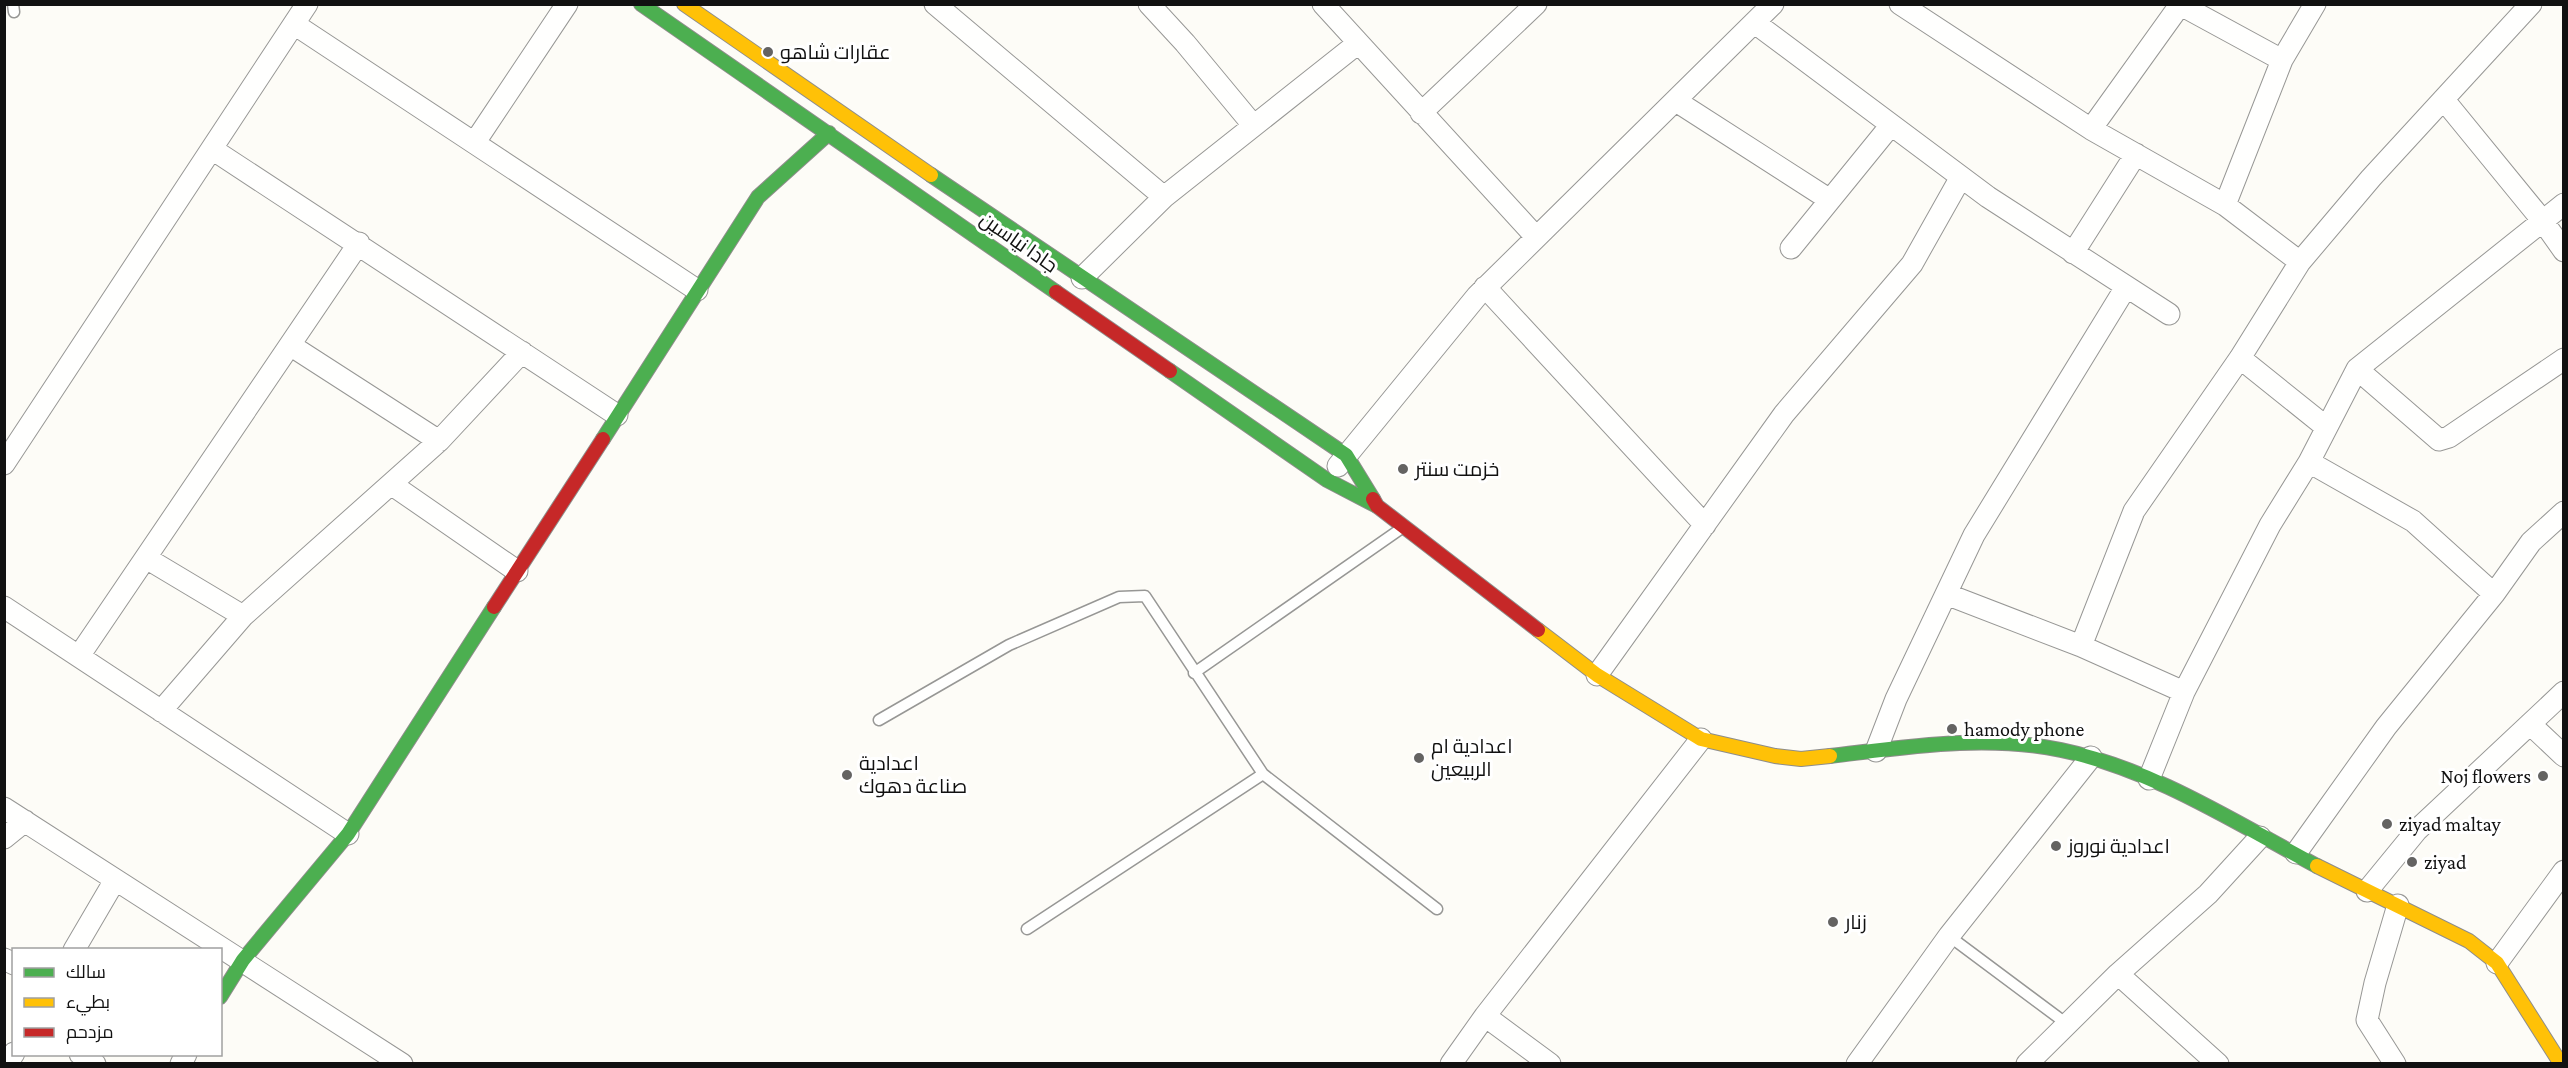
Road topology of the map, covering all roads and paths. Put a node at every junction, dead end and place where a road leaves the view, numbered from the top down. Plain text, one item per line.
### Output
1 (307, 4) edge
2 (567, 4) edge
3 (642, 4) edge
4 (935, 4) edge
5 (1149, 4) edge
6 (1323, 4) edge
7 (1536, 4) edge
8 (1773, 4) edge
9 (1900, 4) edge
10 (2315, 4) edge
11 (2531, 4) edge
12 (685, 5) edge
13 (2179, 5) edge
14 (1755, 23) junction
15 (294, 24) junction
16 (1358, 44) junction
17 (2282, 60) junction
18 (2444, 100) junction
19 (1676, 101) junction
20 (1421, 113) junction
21 (1253, 125) junction
22 (1891, 125) junction
23 (2091, 129) junction
24 (829, 133) junction
25 (475, 142) junction
26 (212, 149) junction
27 (2136, 154) junction
28 (1961, 177) junction
29 (1164, 197) junction
30 (1830, 200) junction
31 (2564, 204) edge
32 (2225, 205) junction
33 (2542, 220) junction
34 (1536, 237) junction
35 (358, 243) junction
36 (1791, 248) dead end
37 (2564, 251) edge
38 (2073, 252) junction
39 (2300, 262) junction
40 (1082, 278) junction
41 (1485, 287) junction
42 (2126, 287) junction
43 (697, 290) junction
44 (2169, 314) dead end
45 (290, 345) junction
46 (522, 352) junction
47 (2240, 358) junction
48 (2564, 358) edge
49 (2357, 369) junction
50 (617, 415) junction
51 (2326, 427) junction
52 (439, 441) junction
53 (1346, 455) junction
54 (2309, 462) junction
55 (4, 464) edge
56 (1326, 480) junction
57 (391, 484) junction
58 (1377, 506) junction
59 (2564, 512) edge
60 (1705, 525) junction
61 (1405, 526) junction
62 (146, 558) junction
63 (517, 571) junction
64 (1946, 594) junction
65 (2494, 594) junction
66 (4, 607) edge
67 (243, 616) junction
68 (2081, 646) junction
69 (79, 656) junction
70 (1194, 673) junction
71 (1597, 675) junction
72 (2184, 692) junction
73 (2564, 692) edge
74 (161, 711) junction
75 (879, 720) dead end
76 (2530, 724) junction
77 (1701, 739) junction
78 (1876, 751) junction
79 (2564, 756) edge
80 (2091, 757) junction
81 (1263, 774) junction
82 (2149, 779) junction
83 (4, 807) edge
84 (25, 821) junction
85 (348, 834) junction
86 (2260, 837) junction
87 (4, 838) edge
88 (2296, 853) junction
89 (2564, 871) edge
90 (115, 880) junction
91 (2367, 891) junction
92 (2398, 905) junction
93 (1437, 909) dead end
94 (1027, 929) dead end
95 (1949, 936) junction
96 (75, 948) edge
97 (243, 960) junction
98 (2497, 963) junction
99 (2118, 974) junction
100 (222, 994) edge
101 (1485, 1016) junction
102 (2067, 1024) junction
103 (2559, 1054) edge
104 (402, 1064) edge
105 (1451, 1064) edge
106 (1550, 1064) edge
107 (1857, 1064) edge
108 (2027, 1064) edge
109 (2218, 1064) edge
110 (2395, 1064) edge

1 - 15 street
2 - 25 street
3 - 24 street, جادا نیاسین
4 - 29 street
5 - 21 street
6 - 16 street
7 - 20 street
8 - 14 street
9 - 23 street
10 - 17 street
11 - 18 street
12 - 40 street, جادا نیاسین
13 - 17 street
13 - 23 street
14 - 19 street
14 - 22 street
15 - 25 street
15 - 26 street
16 - 20 street
16 - 21 street
17 - 32 street
18 - 33 street
18 - 39 street
19 - 30 street
19 - 34 street
20 - 34 street
21 - 29 street
22 - 28 street
22 - 30 street
23 - 27 street
24 - 43 street
24 - 56 street, جادا نیاسین
25 - 43 street
26 - 35 street
26 - 55 street
27 - 32 street
27 - 38 street
28 - 38 street
28 - 60 street
29 - 40 street
30 - 36 street
31 - 33 street
32 - 39 street
33 - 37 street
33 - 49 street
34 - 41 street
35 - 45 street
35 - 46 street
38 - 42 street
39 - 47 street
40 - 53 street, جادا نیاسین
41 - 53 street
41 - 60 street
42 - 44 street
42 - 64 street
43 - 50 street
45 - 52 street
45 - 62 street
46 - 50 street
46 - 52 street
47 - 51 street
47 - 68 street
48 - 49 street
49 - 51 street
50 - 63 street
51 - 54 street
52 - 57 street
53 - 56 street
53 - 58 street
54 - 65 street
54 - 72 street
56 - 58 street, جادا نیاسین
57 - 63 street
57 - 67 street
58 - 61 street
59 - 65 street
60 - 71 street
61 - 70 lane
61 - 71 street
62 - 67 street
62 - 69 street
63 - 85 street
64 - 68 street
64 - 78 street
65 - 88 street
66 - 69 street
67 - 74 street
68 - 72 street
69 - 74 street
70 - 75 lane
70 - 81 lane
71 - 77 street
72 - 82 street
73 - 76 street
74 - 85 street
76 - 79 street
76 - 91 street
77 - 78 street
77 - 101 street
78 - 80 street
80 - 82 street
80 - 95 street
81 - 93 lane
81 - 94 lane
82 - 86 street
83 - 84 street
84 - 87 street
84 - 90 street
85 - 97 street
86 - 88 street
86 - 99 street
88 - 91 street
89 - 98 street
90 - 96 street
90 - 97 street
91 - 92 street
92 - 98 street
92 - 110 street
95 - 102 lane
95 - 107 street
97 - 100 street
97 - 104 street
98 - 103 street
99 - 102 street
99 - 109 street
101 - 105 street
101 - 106 street
102 - 108 street

